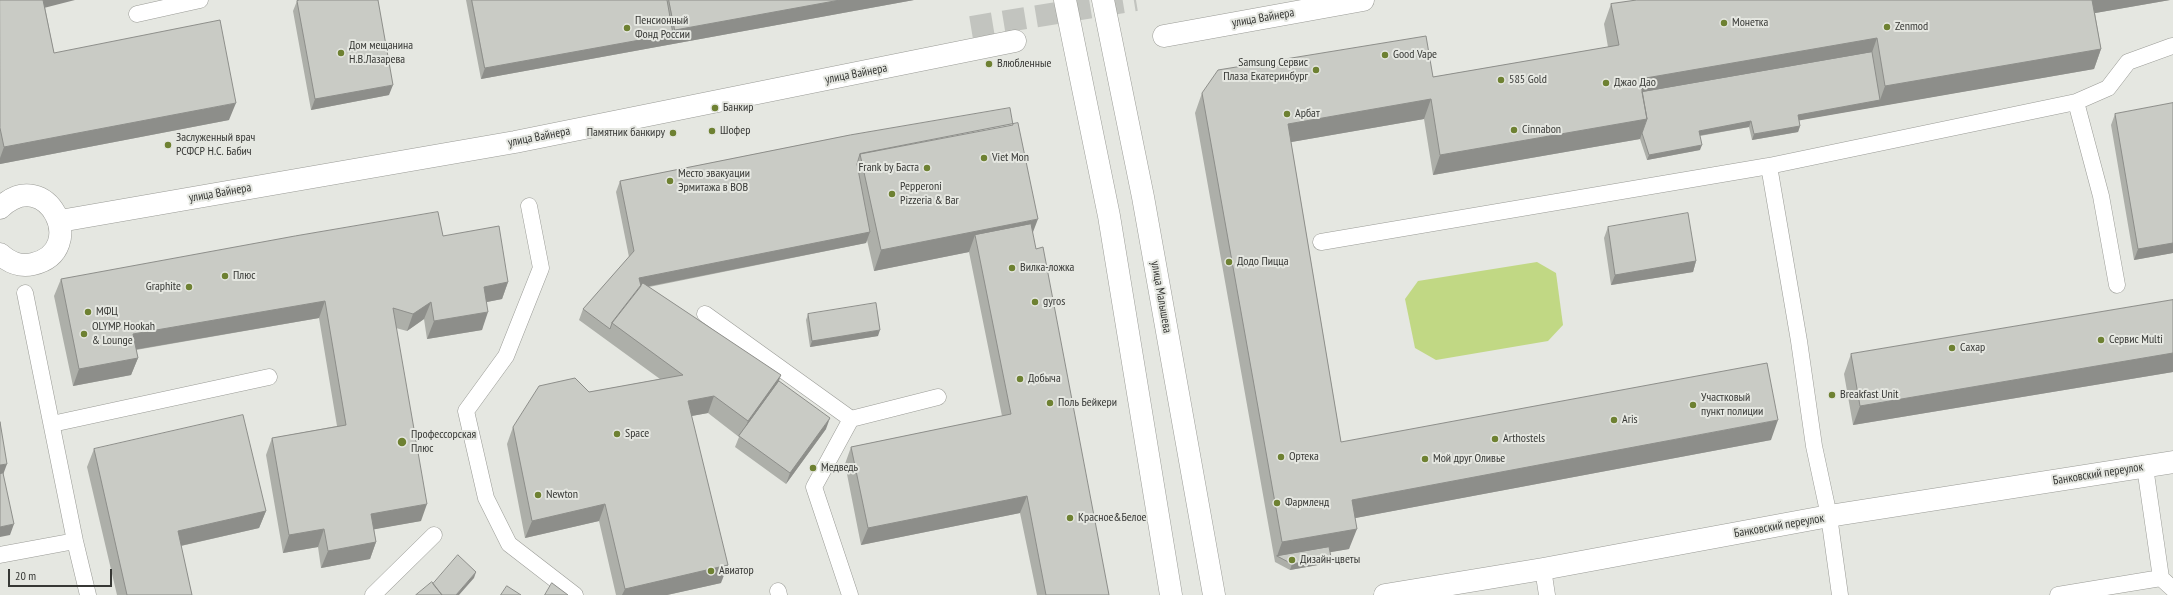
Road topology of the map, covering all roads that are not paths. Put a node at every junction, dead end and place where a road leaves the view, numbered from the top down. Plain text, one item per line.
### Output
1 (200, 0) edge
2 (1065, 0) edge
3 (1103, 0) edge
4 (1363, 0) edge
5 (137, 14) dead end
6 (1164, 36) dead end
7 (1015, 41) dead end
8 (2172, 46) dead end
9 (2076, 102) junction
10 (1769, 166) junction
11 (529, 206) dead end
12 (0, 208) edge
13 (60, 221) junction
14 (1321, 242) dead end
15 (0, 254) edge
16 (2117, 285) dead end
17 (25, 293) dead end
18 (705, 314) dead end
19 (270, 377) dead end
20 (938, 397) dead end
21 (851, 419) junction
22 (52, 424) junction
23 (2173, 462) edge
24 (2145, 467) junction
25 (1829, 516) junction
26 (434, 535) dead end
27 (75, 541) junction
28 (0, 555) edge
29 (1543, 569) junction
30 (2161, 578) junction
31 (1470, 588) edge
32 (2173, 589) edge
33 (86, 595) edge
34 (373, 595) edge
35 (575, 595) edge
36 (850, 595) edge
37 (1171, 595) edge
38 (1214, 595) edge
39 (1385, 595) edge
40 (1547, 595) edge
41 (1840, 595) edge
42 (2058, 595) edge

1 - 5 lane
2 - 37 street
3 - 38 street, улица Малышева
4 - 6 street, улица Вайнера
7 - 13 street, улица Вайнера
8 - 9 lane
9 - 10 lane
9 - 16 lane
10 - 14 lane
10 - 25 lane
11 - 35 lane
12 - 13 street
13 - 15 street
17 - 22 lane
18 - 21 lane
19 - 22 lane
20 - 21 lane
21 - 36 lane
22 - 27 lane
23 - 24 street, Банковский переулок
24 - 25 street, Банковский переулок
24 - 30 lane
25 - 29 street, Банковский переулок
25 - 41 lane
26 - 34 lane
27 - 28 lane
27 - 33 lane
29 - 31 street, Банковский переулок
29 - 40 lane
30 - 32 lane
30 - 42 lane
31 - 39 street, Банковский переулок

